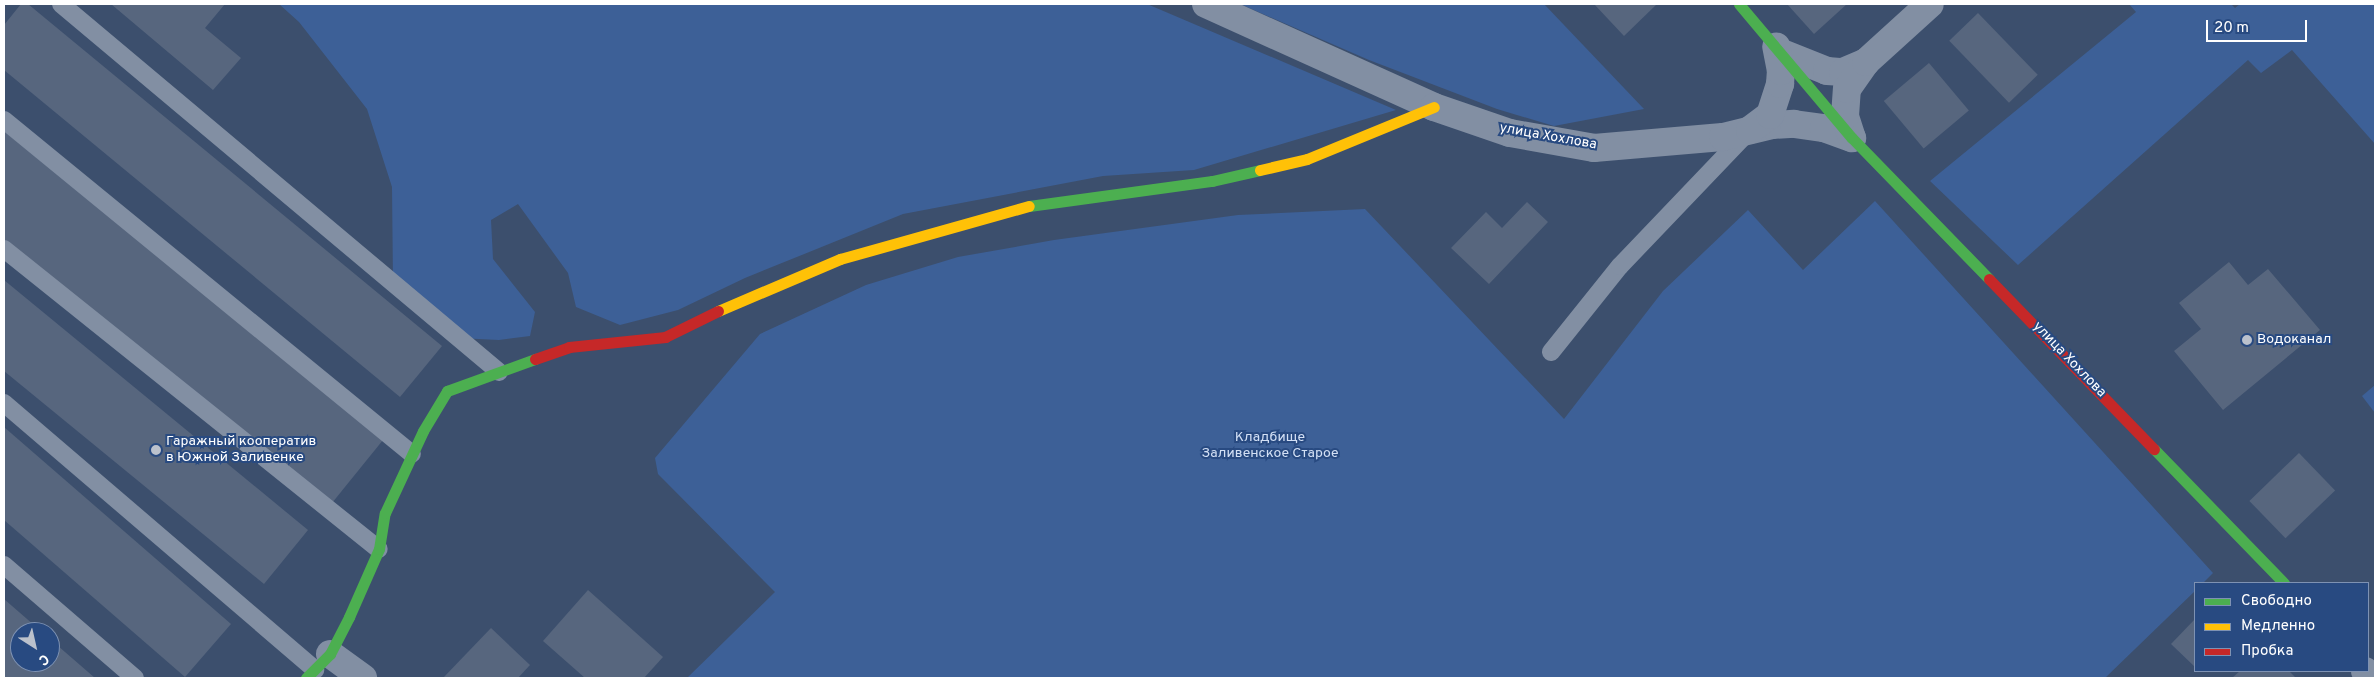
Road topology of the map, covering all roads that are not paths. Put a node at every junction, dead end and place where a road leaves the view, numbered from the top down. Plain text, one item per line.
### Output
1 (61, 4) edge
2 (1206, 4) edge
3 (1739, 4) edge
4 (1930, 4) edge
5 (1779, 50) junction
6 (1866, 62) junction
7 (1434, 107) junction
8 (4, 120) edge
9 (1750, 130) junction
10 (1852, 138) junction
11 (4, 249) edge
12 (1551, 352) dead end
13 (499, 372) junction
14 (4, 403) edge
15 (412, 454) junction
16 (379, 549) junction
17 (4, 565) edge
18 (2283, 582) edge
19 (317, 667) edge
20 (135, 678) edge
21 (363, 678) edge

1 - 13 lane
2 - 7 street, улица Хохлова
3 - 5 street, улица Хохлова
4 - 6 street
5 - 6 street
5 - 9 street
5 - 10 street, улица Хохлова
6 - 10 street
7 - 9 street, улица Хохлова
7 - 13 street
8 - 15 lane
9 - 10 street, улица Хохлова
9 - 12 lane
10 - 18 street, улица Хохлова
11 - 16 lane
13 - 15 street
14 - 19 lane
15 - 16 street
16 - 19 street
17 - 20 lane
19 - 21 street

